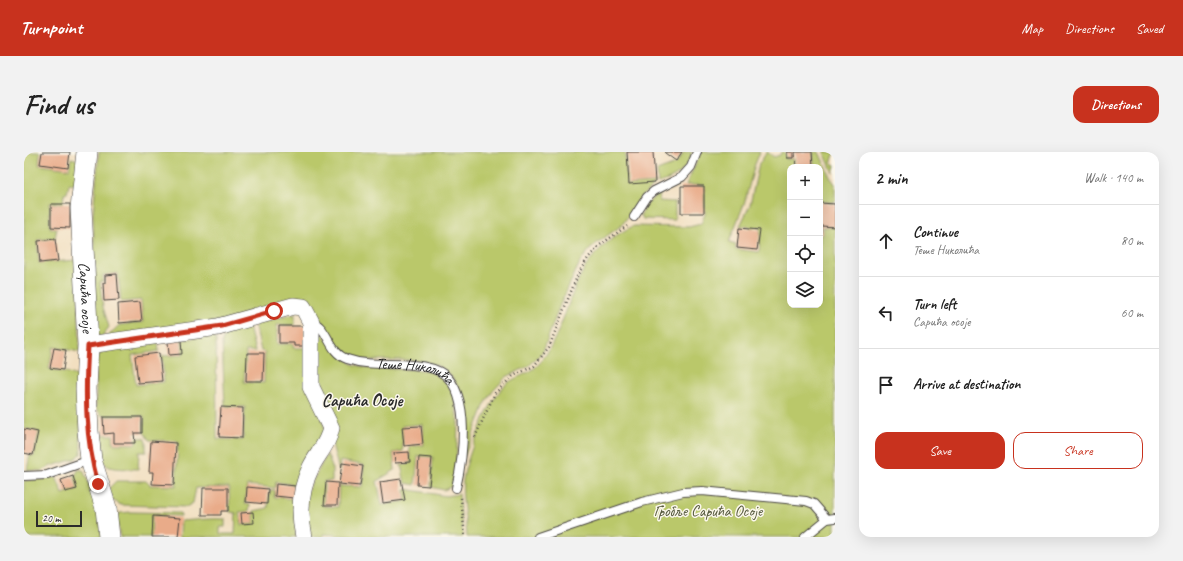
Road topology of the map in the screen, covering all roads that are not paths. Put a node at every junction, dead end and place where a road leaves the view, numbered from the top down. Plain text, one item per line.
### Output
1 (87, 152) edge
2 (697, 152) edge
3 (634, 217) road end
4 (311, 322) junction
5 (88, 346) junction
6 (91, 460) junction
7 (24, 476) edge
8 (459, 491) road end
9 (831, 518) edge
10 (109, 537) edge
11 (304, 537) edge
12 (538, 537) edge
13 (805, 537) edge

1 - 5 street, Сарића осоје
2 - 3 lane
4 - 5 street, Теше Николића
4 - 8 lane, Теше Николића
4 - 11 street
5 - 6 street, Сарића осоје
6 - 7 lane
6 - 10 street, Сарића осоје
9 - 12 lane
9 - 13 lane

